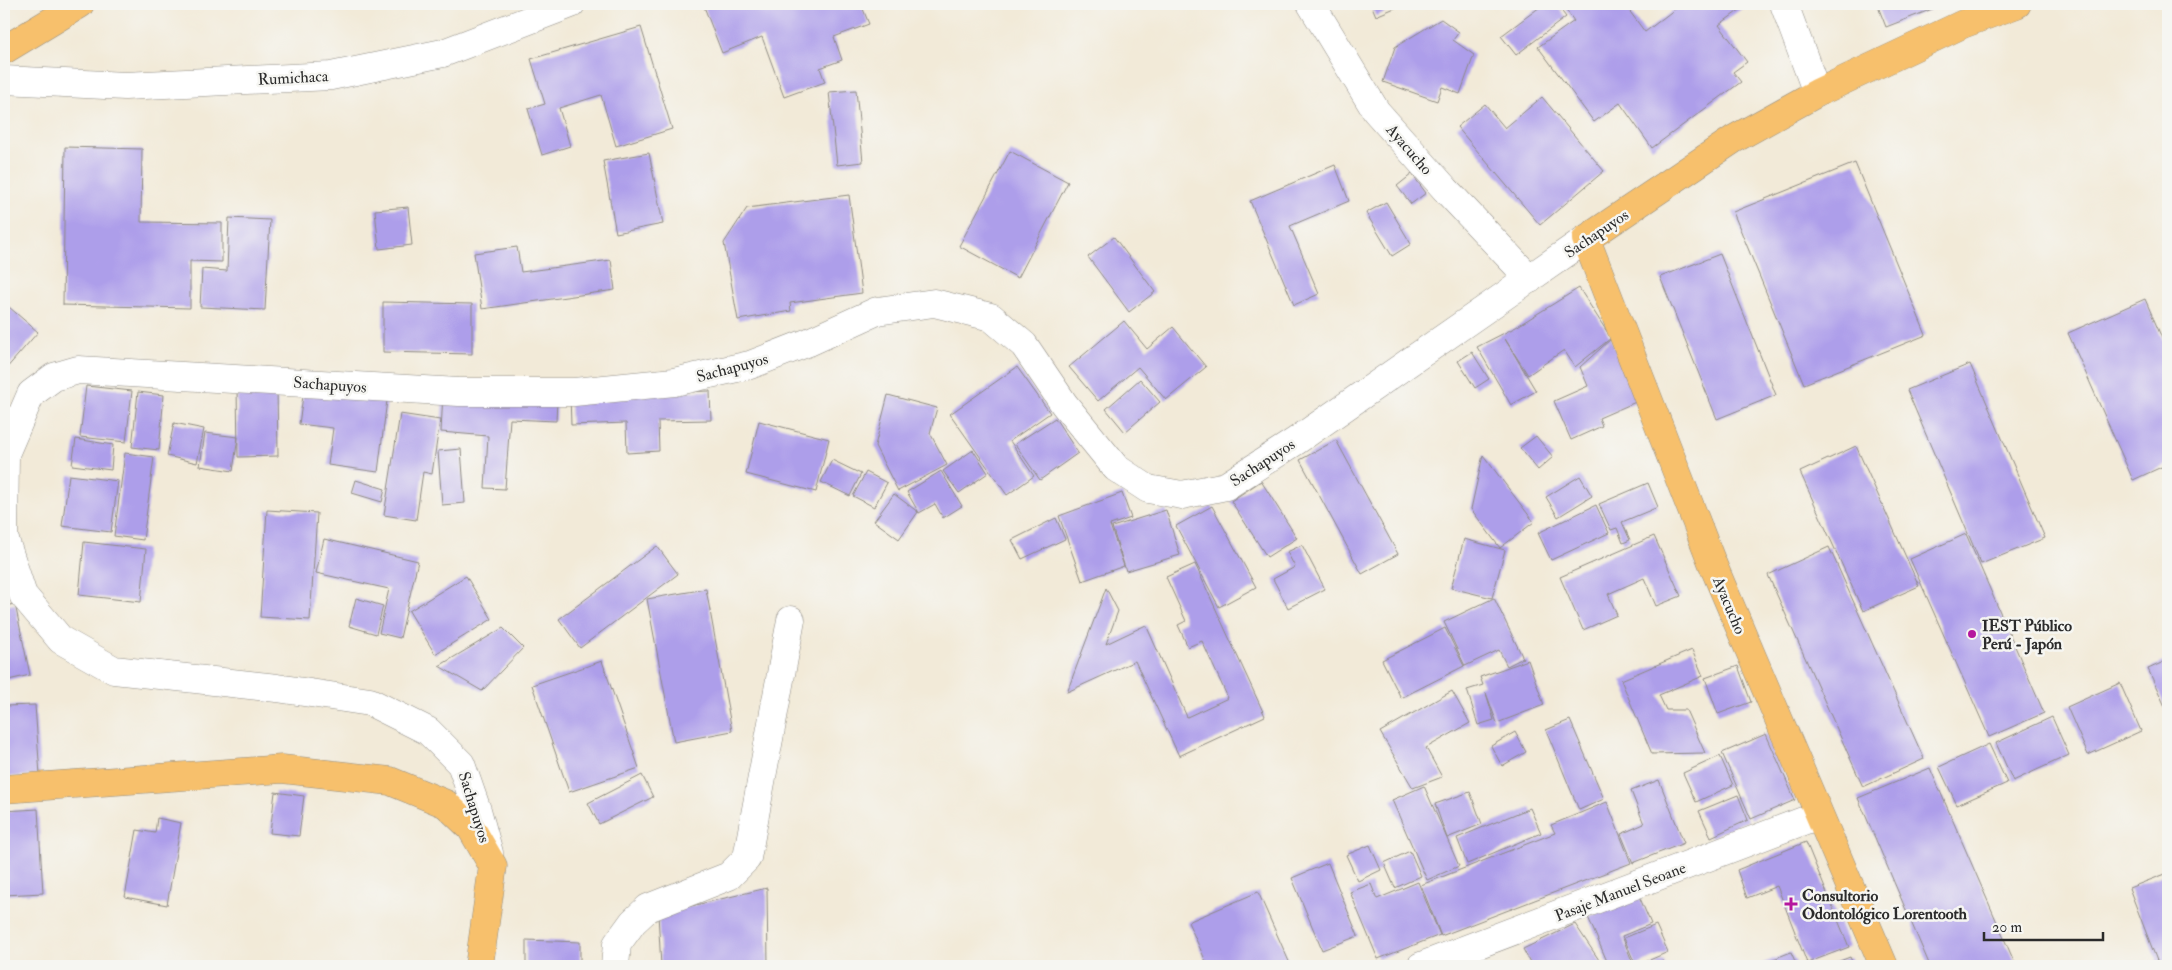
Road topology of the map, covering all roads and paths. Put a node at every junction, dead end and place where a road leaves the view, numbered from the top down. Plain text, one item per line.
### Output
1 (80, 4) edge
2 (571, 4) edge
3 (1311, 4) edge
4 (1784, 4) edge
5 (2017, 4) edge
6 (4, 50) edge
7 (4, 80) edge
8 (1817, 93) junction
9 (1586, 239) junction
10 (1530, 279) junction
11 (791, 620) dead end
12 (4, 789) edge
13 (1819, 816) junction
14 (493, 866) junction
15 (479, 966) edge
16 (616, 966) edge
17 (1421, 966) edge
18 (1884, 966) edge

1 - 6 main road
2 - 7 street, Rumichaca
3 - 10 street, Ayacucho
4 - 8 street
5 - 8 main road, Sachapuyos
8 - 9 main road, Sachapuyos
9 - 10 street, Sachapuyos
9 - 13 main road, Ayacucho
10 - 14 street, Sachapuyos
11 - 16 street
12 - 14 main road
13 - 17 street, Pasaje Manuel Seoane
13 - 18 main road, Ayacucho
14 - 15 main road

